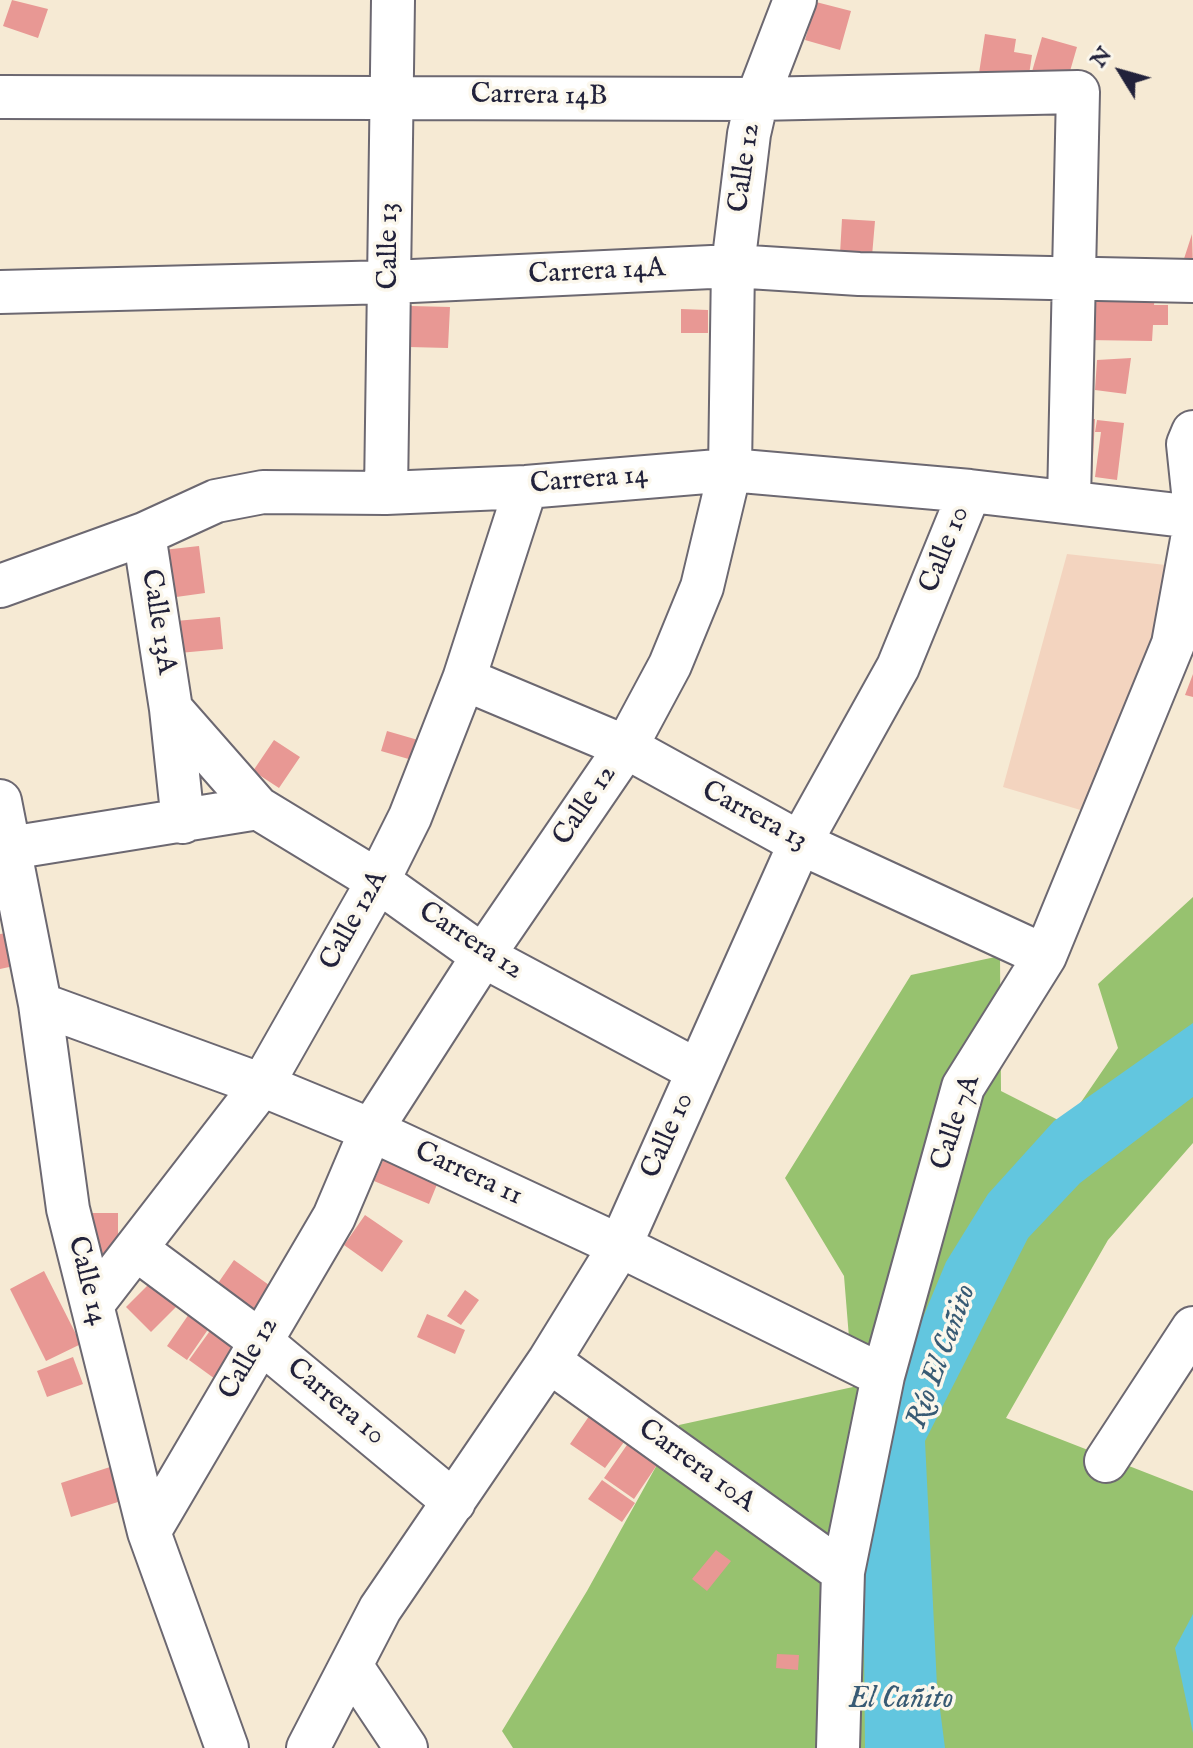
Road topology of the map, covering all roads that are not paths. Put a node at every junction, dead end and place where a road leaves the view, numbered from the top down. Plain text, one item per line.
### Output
1 (393, 0) edge
2 (795, 0) edge
3 (389, 95) junction
4 (0, 97) edge
5 (757, 99) junction
6 (733, 266) junction
7 (1075, 277) junction
8 (1193, 281) edge
9 (391, 282) junction
10 (0, 292) edge
11 (1193, 432) edge
12 (730, 470) junction
13 (526, 487) junction
14 (970, 491) junction
15 (1193, 492) edge
16 (386, 493) junction
17 (1069, 501) junction
18 (1193, 517) edge
19 (144, 534) junction
20 (1193, 534) edge
21 (0, 586) edge
22 (464, 679) junction
23 (171, 709) junction
24 (626, 747) junction
25 (0, 801) edge
26 (258, 808) junction
27 (183, 822) junction
28 (800, 843) junction
29 (10, 848) junction
30 (378, 881) junction
31 (483, 956) junction
32 (1045, 956) junction
33 (40, 1004) junction
34 (698, 1071) junction
35 (262, 1085) junction
36 (371, 1130) junction
37 (620, 1246) junction
38 (136, 1249) junction
39 (92, 1305) junction
40 (1193, 1328) edge
41 (260, 1341) junction
42 (549, 1361) junction
43 (883, 1376) junction
44 (1106, 1461) dead end
45 (454, 1502) junction
46 (149, 1532) junction
47 (843, 1572) junction
48 (352, 1667) junction
49 (227, 1748) edge
50 (308, 1748) edge
51 (406, 1748) edge
52 (838, 1748) edge

1 - 3 street, Calle 13
2 - 5 street, Calle 12
3 - 4 street, Carrera 14B
3 - 5 street, Carrera 14B
3 - 9 street, Calle 13
5 - 6 street, Calle 12
5 - 7 street, Carrera 14B
6 - 7 street, Carrera 14A
6 - 9 street, Carrera 14A
6 - 12 street, Calle 12
7 - 8 street, Carrera 14A
7 - 17 street
9 - 10 street, Carrera 14A
9 - 16 street, Calle 13
11 - 15 street
12 - 13 street, Carrera 14
12 - 14 street, Carrera 14
12 - 24 street, Calle 12
13 - 16 street, Carrera 14
13 - 22 street, Calle 12A
14 - 17 street, Carrera 14
14 - 28 street, Calle 10
16 - 19 street, Carrera 14
17 - 18 street, Carrera 14
19 - 21 street, Carrera 14
19 - 23 street, Calle 13A
20 - 32 street, Calle 7A
22 - 24 street, Carrera 13
22 - 30 street, Calle 12A
23 - 26 street, Calle 13A
23 - 27 street, Calle 13A
24 - 28 street, Carrera 13
24 - 31 street, Calle 12
25 - 29 street, Calle 14
26 - 27 street
26 - 30 street, Carrera 12
27 - 29 street
28 - 32 street, Carrera 13
28 - 34 street, Calle 10
29 - 33 street, Calle 14
30 - 31 street, Carrera 12
30 - 35 street, Calle 12A
31 - 34 street, Carrera 12
31 - 36 street, Calle 12
32 - 43 street, Calle 7A
33 - 35 street, Carrera 11
33 - 39 street, Calle 14
34 - 37 street, Calle 10
35 - 36 street, Carrera 11
35 - 38 street, Calle 12A
36 - 37 street, Carrera 11
36 - 41 street, Calle 12
37 - 42 street, Calle 10
37 - 43 street, Carrera 11
38 - 39 street, Calle 12A
38 - 41 street, Carrera 10
39 - 46 street, Calle 14
40 - 44 street
41 - 45 street, Carrera 10
41 - 46 street, Calle 12
42 - 45 street, Calle 10
42 - 47 street, Carrera 10A
43 - 47 street, Calle 7A
45 - 48 street, Calle 10
46 - 49 street, Calle 14
47 - 52 street, Calle 7A
48 - 50 street, Calle 10
48 - 51 street

